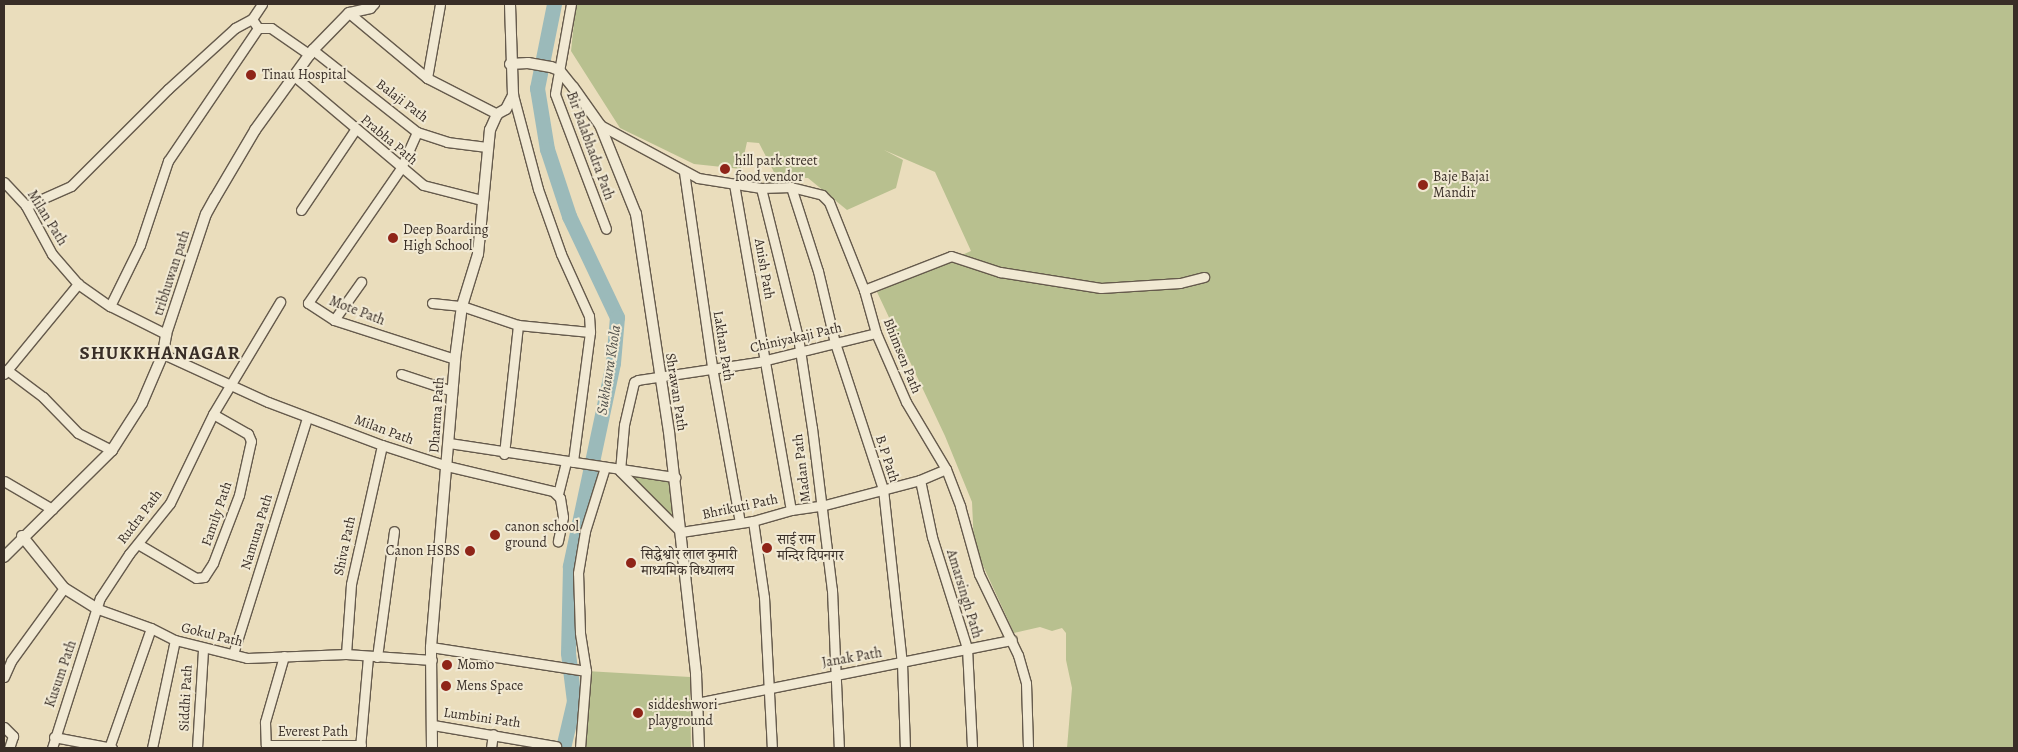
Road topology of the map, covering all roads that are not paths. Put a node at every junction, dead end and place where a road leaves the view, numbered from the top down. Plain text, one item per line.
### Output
1 (262, 4) edge
2 (440, 4) edge
3 (510, 4) edge
4 (571, 4) edge
5 (369, 5) edge
6 (349, 14) junction
7 (252, 18) junction
8 (258, 28) junction
9 (312, 52) junction
10 (510, 64) junction
11 (555, 68) junction
12 (293, 75) junction
13 (427, 78) junction
14 (513, 95) junction
15 (497, 114) junction
16 (600, 125) junction
17 (355, 130) junction
18 (417, 132) junction
19 (487, 148) junction
20 (401, 168) junction
21 (684, 172) junction
22 (4, 182) edge
23 (734, 184) junction
24 (791, 187) junction
25 (761, 188) junction
26 (482, 200) junction
27 (26, 206) junction
28 (301, 210) dead end
29 (606, 229) dead end
30 (1204, 278) dead end
31 (362, 282) dead end
32 (78, 284) junction
33 (864, 290) junction
34 (280, 302) dead end
35 (432, 302) dead end
36 (110, 306) junction
37 (462, 306) junction
38 (334, 320) junction
39 (518, 325) junction
40 (590, 332) junction
41 (876, 332) junction
42 (166, 334) junction
43 (835, 344) junction
44 (799, 351) junction
45 (163, 354) junction
46 (455, 359) junction
47 (766, 359) junction
48 (712, 368) junction
49 (5, 372) edge
50 (401, 374) dead end
51 (660, 379) junction
52 (230, 386) junction
53 (452, 391) junction
54 (213, 414) junction
55 (307, 418) junction
56 (449, 443) junction
57 (382, 445) junction
58 (112, 450) junction
59 (504, 454) junction
60 (573, 462) junction
61 (447, 466) junction
62 (605, 467) junction
63 (946, 469) junction
64 (620, 470) junction
65 (675, 477) junction
66 (920, 480) junction
67 (4, 481) edge
68 (883, 489) junction
69 (558, 494) junction
70 (821, 506) junction
71 (52, 509) junction
72 (791, 510) junction
73 (753, 521) junction
74 (740, 523) junction
75 (394, 531) dead end
76 (681, 532) junction
77 (22, 536) junction
78 (558, 541) dead end
79 (138, 544) junction
80 (4, 558) edge
81 (64, 588) junction
82 (98, 609) junction
83 (151, 628) junction
84 (175, 640) junction
85 (1012, 640) junction
86 (431, 647) junction
87 (967, 648) junction
88 (203, 649) junction
89 (233, 654) junction
90 (346, 654) junction
91 (284, 656) junction
92 (372, 657) junction
93 (432, 660) junction
94 (902, 663) junction
95 (582, 671) junction
96 (836, 674) junction
97 (4, 677) edge
98 (770, 690) junction
99 (696, 703) junction
100 (433, 725) junction
101 (4, 728) edge
102 (493, 734) junction
103 (54, 737) junction
104 (556, 746) dead end
105 (263, 747) edge
106 (360, 747) edge
107 (9, 748) edge
108 (52, 748) edge
109 (110, 748) edge
110 (152, 748) edge
111 (197, 748) edge
112 (432, 748) edge
113 (491, 748) edge
114 (580, 748) edge
115 (699, 748) edge
116 (772, 748) edge
117 (839, 748) edge
118 (905, 748) edge
119 (972, 748) edge
120 (1028, 748) edge

1 - 7 street
2 - 13 street
3 - 10 street
4 - 11 street, Bir Balabhadra Path
5 - 6 street, tribhuwan path
6 - 9 street, tribhuwan path
6 - 13 street
7 - 8 street
7 - 27 street
8 - 9 street, Balaji Path
8 - 36 street
9 - 12 street, tribhuwan path
9 - 18 street, Balaji Path
10 - 11 street
10 - 14 street
11 - 16 street, Shrawan Path
11 - 29 street, Bir Balabhadra Path
12 - 17 street, Prabha Path
12 - 42 street, tribhuwan path
13 - 15 street
14 - 15 street, Dharma Path
14 - 40 street
15 - 19 street, Dharma Path
16 - 21 street, Bhimsen Path
16 - 51 street, Shrawan Path
17 - 20 street, Prabha Path
17 - 28 street
18 - 19 street, Balaji Path
18 - 20 street
19 - 26 street, Dharma Path
20 - 26 street, Prabha Path
20 - 38 street, Mote Path
21 - 23 street, Bhimsen Path
21 - 48 street, Lakhan Path
22 - 27 street, Milan Path
23 - 25 street, Bhimsen Path
23 - 47 street, Anish Path
24 - 25 street, Bhimsen Path
24 - 33 street, Bhimsen Path
24 - 43 street, B.P Path
25 - 44 street, Madan Path
26 - 37 street, Dharma Path
27 - 32 street, Milan Path
30 - 33 street
31 - 38 street
32 - 36 street, Milan Path
32 - 49 street
33 - 41 street, Bhimsen Path
34 - 52 street, Rudra Path
35 - 37 street
36 - 42 street, Milan Path
37 - 39 street
37 - 46 street, Dharma Path
38 - 46 street, Mote Path
39 - 40 street
39 - 59 street
40 - 60 street
41 - 43 street, Chiniyakaji Path
41 - 63 street, Bhimsen Path
42 - 45 street, tribhuwan path
43 - 44 street, Chiniyakaji Path
43 - 68 street, B.P Path
44 - 47 street, Chiniyakaji Path
44 - 70 street, Madan Path
45 - 52 street, Milan Path
45 - 58 street, tribhuwan path
46 - 53 street, Dharma Path
47 - 48 street, Chiniyakaji Path
47 - 72 street, Anish Path
48 - 51 street, Chiniyakaji Path
48 - 74 street, Lakhan Path
49 - 58 street
50 - 53 street
51 - 64 street, Chiniyakaji Path
51 - 65 street, Shrawan Path
52 - 54 street, Rudra Path
52 - 55 street, Milan Path
53 - 56 street, Dharma Path
54 - 79 street, Rudra Path
54 - 79 street, Family Path
55 - 57 street, Milan Path
55 - 89 street, Namuna Path
56 - 59 street
56 - 61 street, Dharma Path
57 - 61 street, Milan Path
57 - 90 street, Shiva Path
58 - 71 street, tribhuwan path
59 - 60 street
60 - 62 street
60 - 69 street
61 - 69 street, Milan Path
61 - 86 street, Dharma Path
62 - 64 street
62 - 95 street
63 - 66 street, Bhrikuti Path
63 - 85 street, Bhimsen Path
64 - 65 street
64 - 76 street
65 - 76 street, Shrawan Path
66 - 68 street, Bhrikuti Path
66 - 87 street, Amarsingh Path
67 - 71 street
68 - 70 street, Bhrikuti Path
68 - 94 street, B.P Path
69 - 78 street
70 - 72 street, Bhrikuti Path
70 - 96 street, Madan Path
71 - 77 street, tribhuwan path
72 - 73 street, Bhrikuti Path
73 - 74 street, Bhrikuti Path
73 - 98 street
74 - 76 street, Bhrikuti Path
75 - 92 street
76 - 99 street, Shrawan Path
77 - 80 street, tribhuwan path
77 - 81 street, Gokul Path
79 - 82 street, Rudra Path
81 - 82 street, Gokul Path
81 - 97 street
82 - 83 street, Gokul Path
82 - 103 street, Kusum Path
83 - 84 street, Gokul Path
83 - 109 street
84 - 88 street, Gokul Path
84 - 110 street
85 - 87 street, Janak Path
85 - 120 street, Bhimsen Path
86 - 93 street, Dharma Path
86 - 95 street
87 - 94 street, Janak Path
87 - 119 street, Amarsingh Path
88 - 89 street, Gokul Path
88 - 111 street, Siddhi Path
89 - 91 street, Gokul Path
90 - 91 street, Gokul Path
90 - 92 street, Gokul Path
91 - 105 street, Everest Path
92 - 93 street, Gokul Path
92 - 106 street
93 - 100 street, Dharma Path
94 - 96 street, Janak Path
94 - 118 street, B.P Path
95 - 114 street
96 - 98 street, Janak Path
96 - 117 street, Madan Path
98 - 99 street, Janak Path
98 - 116 street
99 - 115 street, Shrawan Path
100 - 102 street, Lumbini Path
100 - 112 street, Dharma Path
101 - 107 street
102 - 104 street, Lumbini Path
102 - 113 street
103 - 108 street, Kusum Path
103 - 109 street
105 - 106 street, Everest Path

